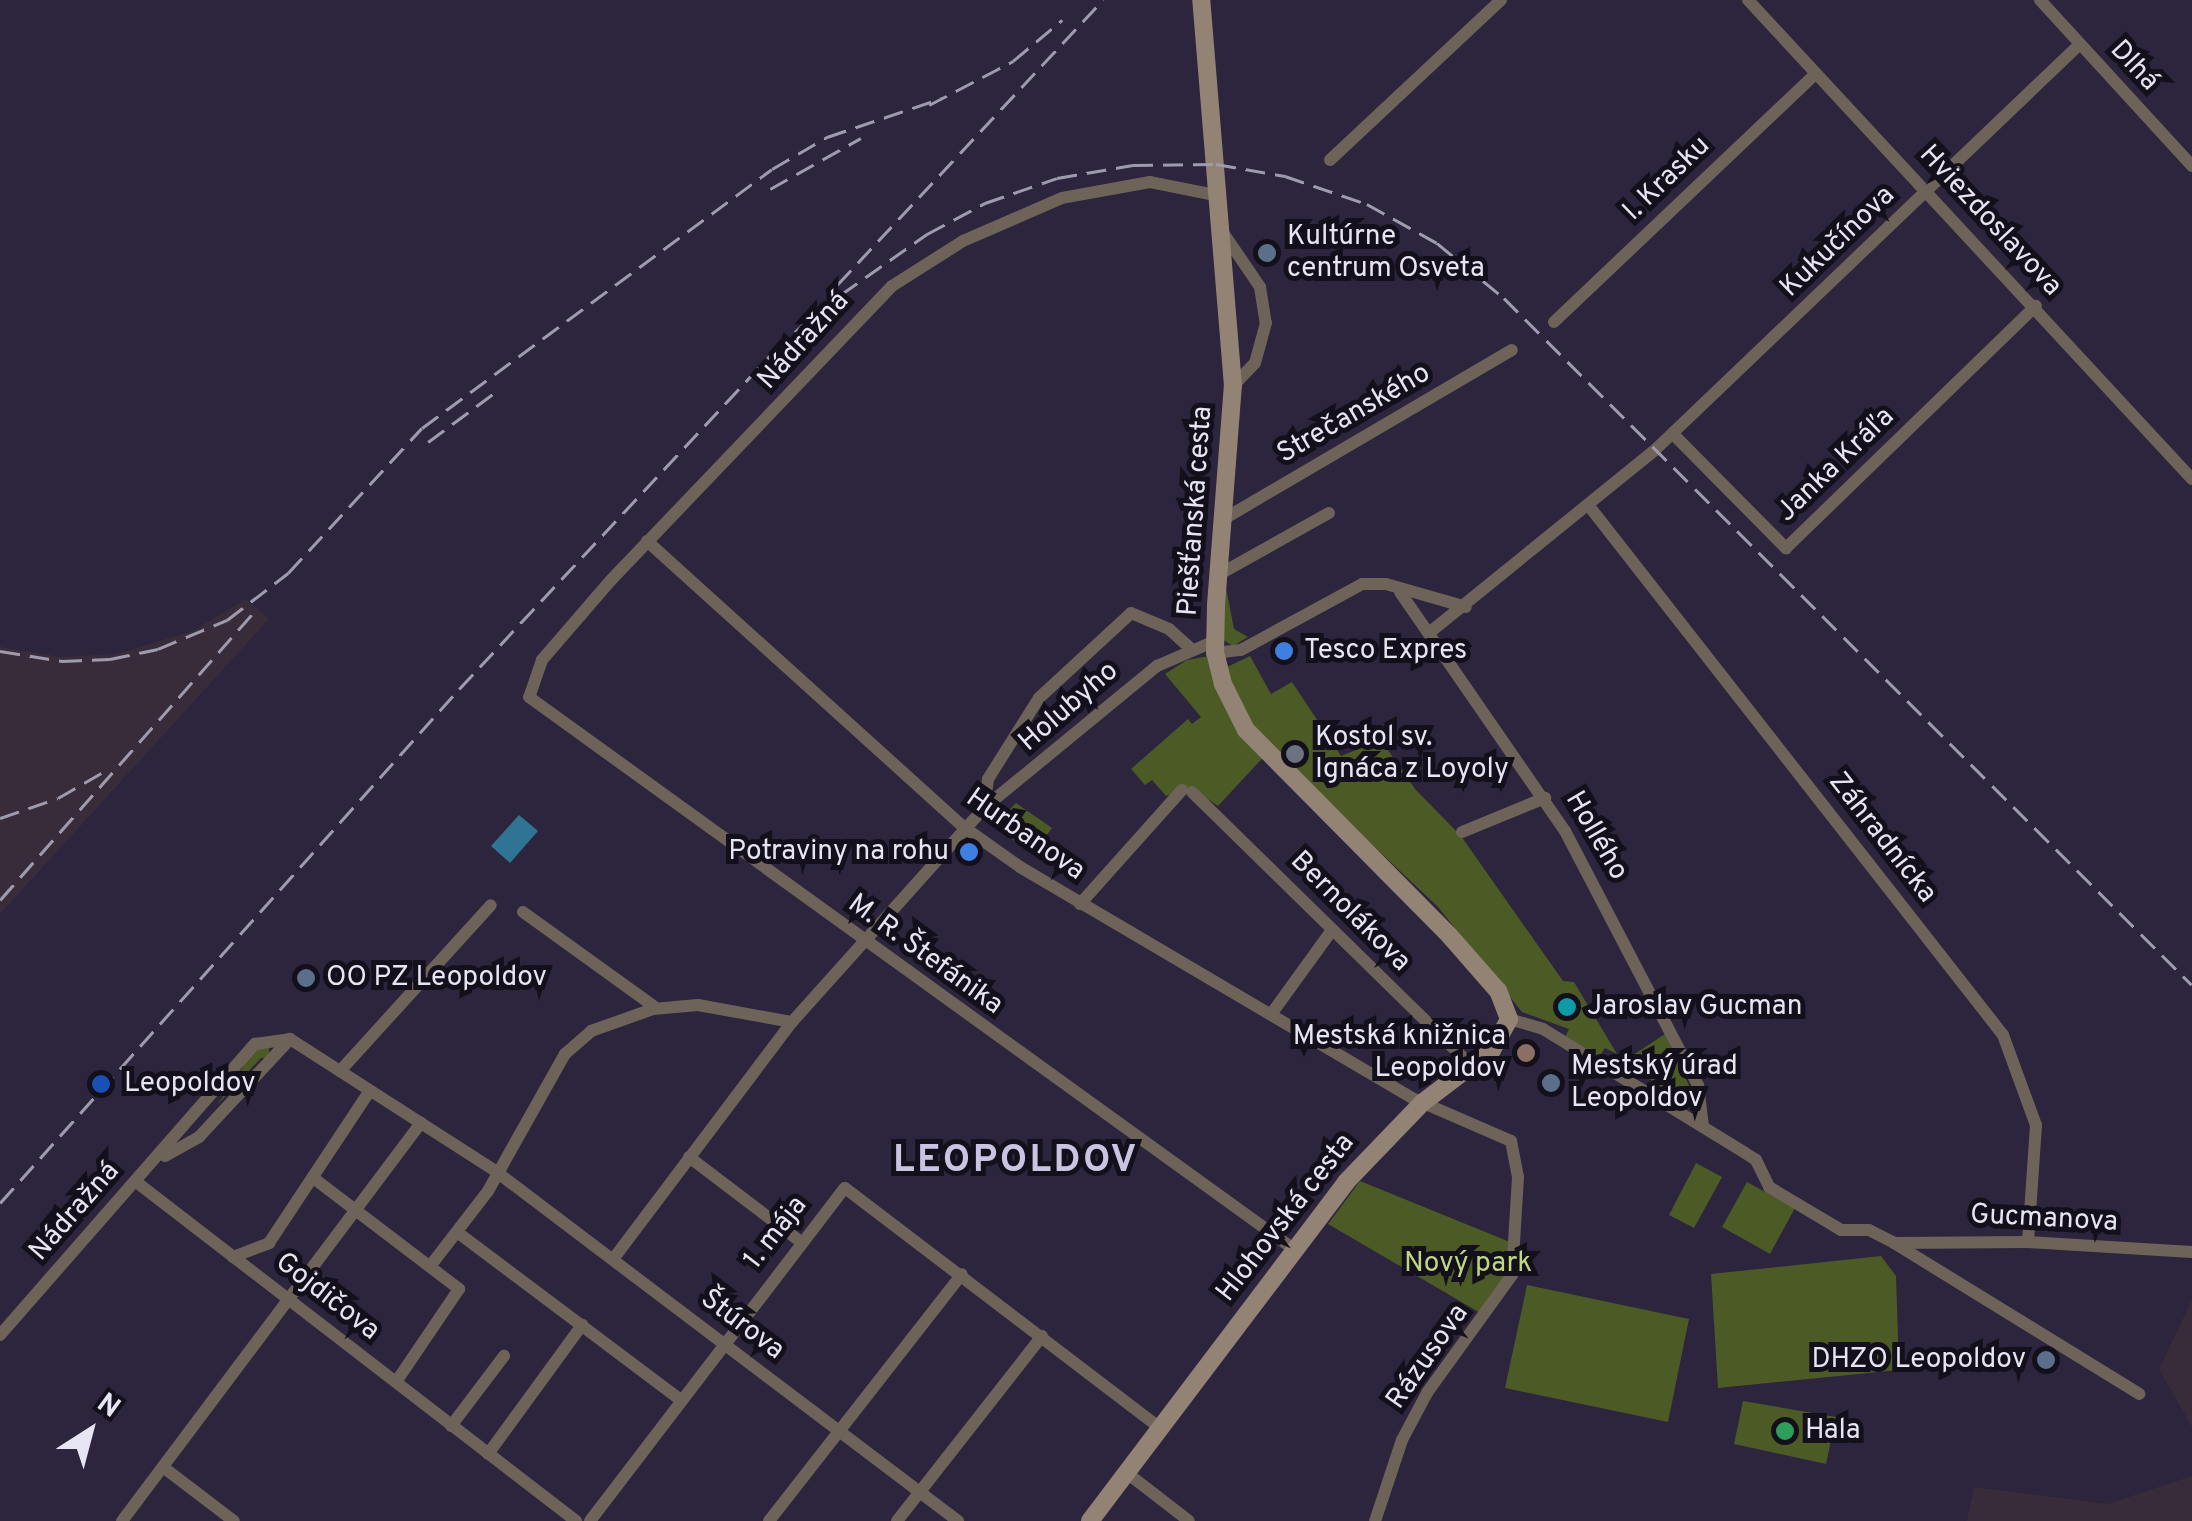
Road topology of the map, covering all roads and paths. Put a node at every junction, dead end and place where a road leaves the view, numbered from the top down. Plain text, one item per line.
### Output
1 (1202, 0) edge
2 (1502, 0) edge
3 (1748, 0) edge
4 (2040, 0) edge
5 (2080, 44) junction
6 (1816, 73) junction
7 (1330, 160) dead end
8 (2192, 166) edge
9 (1927, 192) junction
10 (1220, 196) junction
11 (1224, 234) junction
12 (2036, 306) junction
13 (1554, 322) dead end
14 (1512, 350) dead end
15 (1233, 386) junction
16 (1673, 434) junction
17 (2192, 479) edge
18 (1589, 506) junction
19 (1329, 513) dead end
20 (1222, 520) junction
21 (647, 541) junction
22 (1218, 576) junction
23 (1400, 592) junction
24 (1466, 608) junction
25 (1429, 634) junction
26 (1215, 647) junction
27 (1190, 648) junction
28 (529, 697) joint
29 (1545, 798) junction
30 (984, 808) junction
31 (965, 828) junction
32 (1462, 832) dead end
33 (491, 904) dead end
34 (1080, 904) junction
35 (523, 912) dead end
36 (1332, 930) junction
37 (866, 943) junction
38 (656, 1008) junction
39 (1272, 1013) junction
40 (1508, 1019) junction
41 (792, 1022) junction
42 (290, 1039) junction
43 (1473, 1067) junction
44 (340, 1071) junction
45 (369, 1092) junction
46 (1422, 1103) junction
47 (421, 1123) junction
48 (1703, 1127) junction
49 (689, 1157) junction
50 (148, 1168) junction
51 (494, 1170) junction
52 (316, 1180) junction
53 (134, 1181) junction
54 (354, 1209) junction
55 (457, 1232) junction
56 (800, 1242) junction
57 (2028, 1242) junction
58 (1894, 1243) junction
59 (1294, 1250) junction
60 (2192, 1252) edge
61 (232, 1257) junction
62 (614, 1258) junction
63 (431, 1265) junction
64 (962, 1274) junction
65 (290, 1301) junction
66 (582, 1326) junction
67 (0, 1335) edge
68 (1042, 1336) junction
69 (723, 1343) junction
70 (504, 1356) dead end
71 (396, 1382) junction
72 (2139, 1394) dead end
73 (681, 1400) junction
74 (451, 1426) junction
75 (1160, 1428) junction
76 (840, 1429) junction
77 (488, 1454) junction
78 (163, 1467) junction
79 (1126, 1473) junction
80 (920, 1491) junction
81 (122, 1521) edge
82 (234, 1521) edge
83 (576, 1521) edge
84 (590, 1521) edge
85 (769, 1521) edge
86 (897, 1521) edge
87 (958, 1521) edge
88 (1090, 1521) edge
89 (1189, 1521) edge
90 (1375, 1521) edge

1 - 10 street, Piešťanská cesta
2 - 7 street
3 - 6 street, Hviezdoslavova
4 - 5 street, Dlhá
5 - 8 street, Dlhá
5 - 9 street, Kukučínova
6 - 9 street, Hviezdoslavova
6 - 13 street, I. Krasku
9 - 12 street, Hviezdoslavova
9 - 16 street, Kukučínova
10 - 11 street, Piešťanská cesta
10 - 21 street, Nádražná
11 - 15 street, Piešťanská cesta
11 - 15 street, Piešťanská cesta
12 - 16 street, Janka Kráľa
12 - 17 street, Hviezdoslavova
14 - 20 street, Strečanského
15 - 20 street, Piešťanská cesta
16 - 18 street, Kukučínova
18 - 24 street
18 - 57 street, Záhradnícka
19 - 22 street
20 - 22 street, Piešťanská cesta
21 - 28 street, Nádražná
21 - 31 street, Hurbanova
22 - 26 street, Piešťanská cesta
23 - 24 street
23 - 25 street, Hollého
23 - 26 street, Holubyho
24 - 25 street
25 - 29 street, Hollého
26 - 27 street, Holubyho
26 - 40 street
27 - 30 street, Holubyho
27 - 30 street, Holubyho
28 - 37 street, M. R. Štefánika
29 - 32 street
29 - 48 street, Hollého
30 - 31 street, Holubyho
31 - 34 street, Hurbanova
31 - 37 street, Holubyho
33 - 44 street
34 - 36 street, Bernolákova
34 - 39 street, Hurbanova
35 - 38 street
36 - 39 street
36 - 43 street, Bernolákova
37 - 41 street, Holubyho
37 - 59 street, M. R. Štefánika
38 - 41 street
38 - 51 street
39 - 46 street, Hurbanova
40 - 43 street, Hlohovská cesta
40 - 48 street, Gucmanova
41 - 49 street, Holubyho
42 - 44 street, Štúrova
42 - 50 street, Nádražná
42 - 50 street, Nádražná
43 - 46 street, Hlohovská cesta
44 - 45 street, Štúrova
45 - 47 street, Štúrova
45 - 52 street
46 - 59 street, Hlohovská cesta
46 - 90 street, Rázusova
47 - 51 street, Štúrova
47 - 54 street
48 - 58 street, Gucmanova
49 - 56 street
49 - 62 street, Holubyho
50 - 53 street, Nádražná
51 - 55 street
51 - 62 street, Štúrova
52 - 54 street
52 - 61 street
53 - 61 street, Gojdičova
53 - 67 street, Nádražná
54 - 63 street
54 - 65 street
55 - 63 street
55 - 66 street
56 - 64 street, 1. mája
56 - 69 street, 1. mája
57 - 58 street, Gucmanova
57 - 60 street, Gucmanova
58 - 72 street, Gucmanova
59 - 75 street, Hlohovská cesta
61 - 65 street, Gojdičova
62 - 69 street, Štúrova
63 - 71 street
64 - 68 street, 1. mája
64 - 76 street
65 - 71 street, Gojdičova
65 - 78 street
66 - 73 street
66 - 77 street
68 - 75 street, 1. mája
68 - 80 street
69 - 73 street, 1. mája
69 - 76 street, Štúrova
70 - 74 street
71 - 74 street, Gojdičova
73 - 84 street, 1. mája
74 - 77 street, Gojdičova
75 - 79 street, Hlohovská cesta
76 - 80 street, Štúrova
76 - 85 street
77 - 83 street, Gojdičova
78 - 81 street
78 - 82 street
79 - 88 street, Hlohovská cesta
79 - 89 street
80 - 86 street
80 - 87 street, Štúrova

